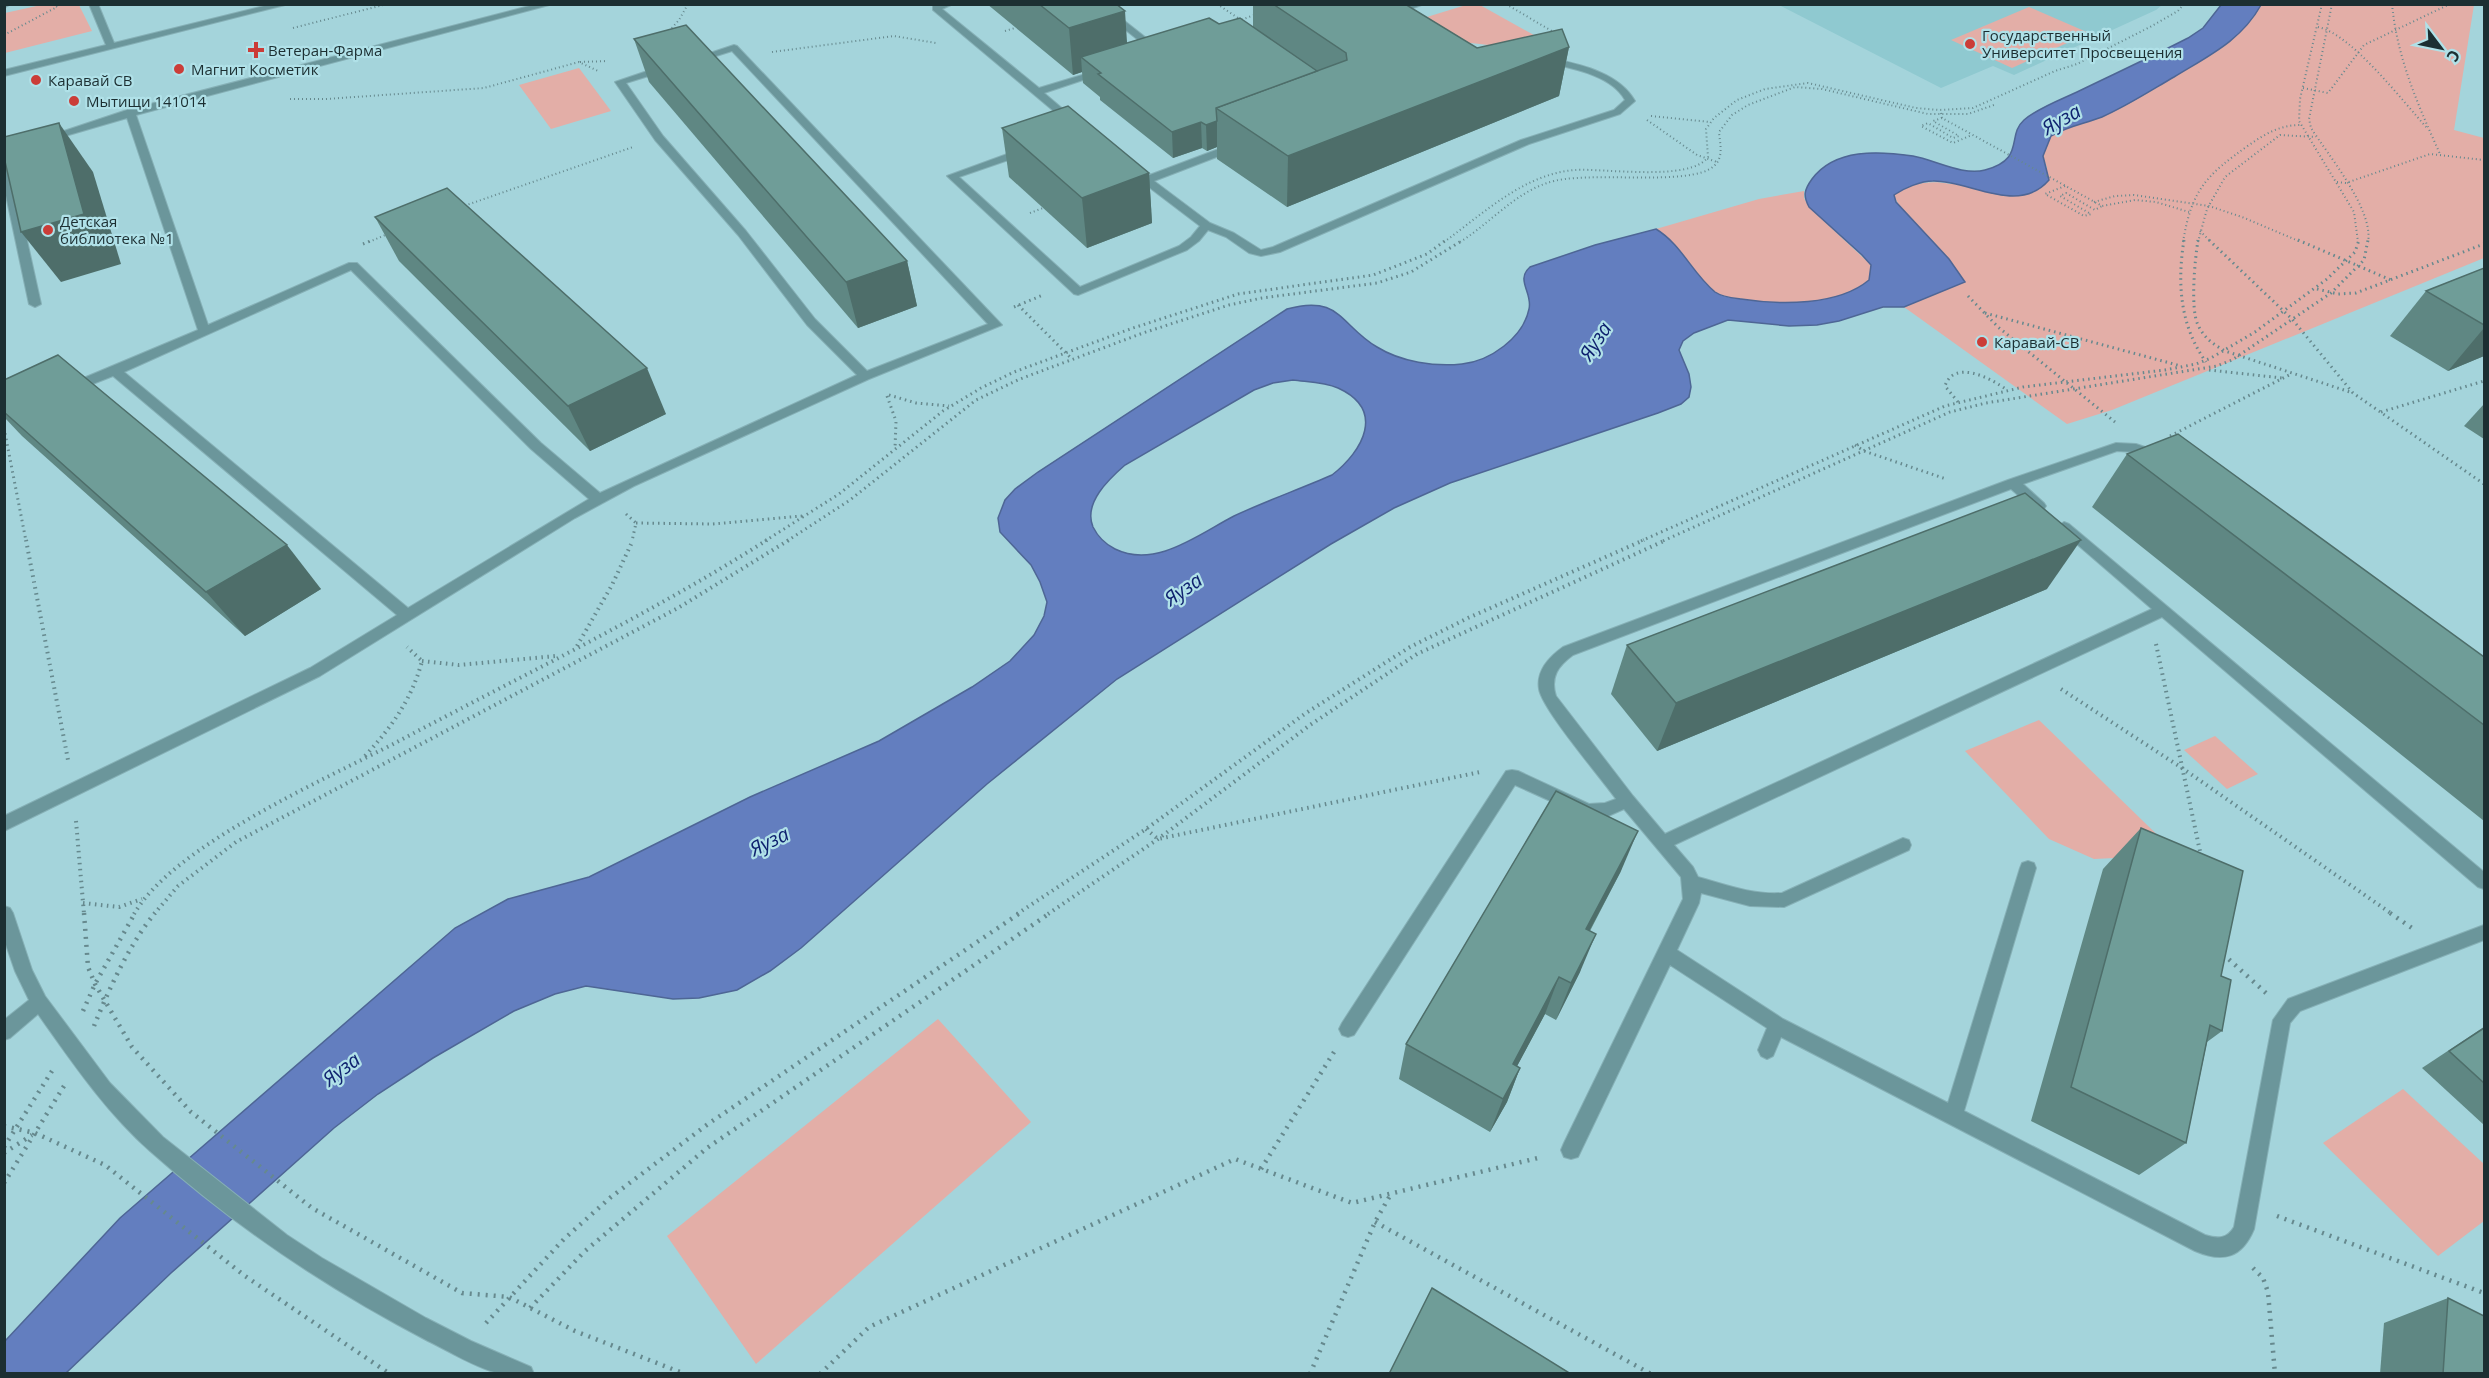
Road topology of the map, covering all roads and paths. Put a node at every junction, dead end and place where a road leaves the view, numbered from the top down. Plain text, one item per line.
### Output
1 (54, 4) edge
2 (93, 4) edge
3 (285, 4) edge
4 (549, 4) edge
5 (949, 4) edge
6 (1097, 4) edge
7 (1217, 4) edge
8 (1420, 4) edge
9 (2184, 4) edge
10 (2322, 4) edge
11 (2332, 4) edge
12 (2392, 4) edge
13 (2450, 4) edge
14 (1392, 15) edge
15 (1241, 20) edge
16 (2318, 27) junction
17 (2328, 29) junction
18 (2394, 30) junction
19 (4, 35) edge
20 (968, 36) junction
21 (1145, 41) edge
22 (111, 47) junction
23 (2356, 52) junction
24 (741, 55) junction
25 (1531, 58) edge
26 (1117, 67) edge
27 (4, 73) edge
28 (620, 82) junction
29 (2303, 88) junction
30 (2314, 90) junction
31 (1037, 92) junction
32 (279, 99) dead end
33 (1994, 105) dead end
34 (1627, 106) junction
35 (130, 112) junction
36 (1638, 114) junction
37 (1941, 114) junction
38 (1710, 122) junction
39 (2300, 125) junction
40 (1084, 131) edge
41 (2431, 132) junction
42 (1973, 135) junction
43 (2306, 136) junction
44 (2317, 137) junction
45 (659, 138) junction
46 (39, 141) edge
47 (1243, 143) edge
48 (1040, 146) edge
49 (16, 148) edge
50 (4, 152) edge
51 (2440, 154) junction
52 (4, 159) edge
53 (1707, 159) junction
54 (2484, 160) edge
55 (1718, 162) junction
56 (1128, 166) edge
57 (1146, 180) junction
58 (2336, 182) junction
59 (2346, 183) junction
60 (2066, 186) junction
61 (2094, 202) junction
62 (2192, 204) junction
63 (2102, 206) junction
64 (2208, 206) junction
65 (458, 208) edge
66 (2189, 212) junction
67 (1206, 225) junction
68 (2200, 230) junction
69 (394, 232) edge
70 (2484, 244) edge
71 (2345, 262) junction
72 (353, 265) junction
73 (2357, 268) junction
74 (2391, 280) junction
75 (1069, 284) junction
76 (2317, 288) junction
77 (2331, 292) junction
78 (1968, 296) dead end
79 (35, 304) dead end
80 (1018, 305) junction
81 (2285, 312) junction
82 (1985, 313) junction
83 (988, 317) junction
84 (2292, 319) junction
85 (204, 331) junction
86 (2225, 351) junction
87 (1065, 353) junction
88 (2238, 356) junction
89 (1072, 359) junction
90 (2206, 362) junction
91 (2184, 366) junction
92 (2206, 369) junction
93 (115, 371) junction
94 (2291, 374) junction
95 (865, 376) junction
96 (2283, 378) junction
97 (2067, 380) junction
98 (2484, 381) edge
99 (2072, 388) junction
100 (2008, 391) junction
101 (60, 393) edge
102 (2353, 393) junction
103 (1958, 402) junction
104 (950, 406) junction
105 (2380, 413) junction
106 (1855, 444) junction
107 (895, 450) junction
108 (2143, 450) junction
109 (1864, 451) junction
110 (2172, 465) edge
111 (2013, 483) junction
112 (2484, 484) edge
113 (1987, 492) junction
114 (601, 498) junction
115 (806, 515) junction
116 (636, 523) junction
117 (2163, 610) junction
118 (407, 615) junction
119 (2132, 624) junction
120 (387, 628) junction
121 (577, 647) junction
122 (561, 655) junction
123 (422, 661) junction
124 (2033, 670) junction
125 (363, 759) junction
126 (2182, 768) junction
127 (1512, 776) junction
128 (1627, 801) junction
129 (4, 824) edge
130 (1146, 829) junction
131 (1158, 839) junction
132 (1662, 843) junction
133 (1903, 845) dead end
134 (2204, 867) edge
135 (2028, 868) dead end
136 (2484, 882) edge
137 (1692, 883) junction
138 (143, 899) junction
139 (83, 903) dead end
140 (4, 913) edge
141 (2484, 932) edge
142 (2220, 944) edge
143 (2441, 948) junction
144 (1666, 953) junction
145 (39, 1002) junction
146 (2287, 1011) junction
147 (1777, 1025) junction
148 (1348, 1029) joint
149 (4, 1032) edge
150 (69, 1044) junction
151 (1767, 1050) dead end
152 (80, 1060) junction
153 (191, 1112) dead end
154 (1953, 1116) junction
155 (4, 1126) edge
156 (15, 1129) junction
157 (35, 1133) junction
158 (4, 1147) edge
159 (1571, 1150) joint
160 (4, 1153) edge
161 (1261, 1168) junction
162 (4, 1183) edge
163 (1392, 1192) junction
164 (2249, 1206) junction
165 (1375, 1221) junction
166 (2233, 1245) junction
167 (2484, 1293) edge
168 (509, 1297) junction
169 (530, 1308) junction
170 (464, 1348) junction
171 (390, 1374) edge
172 (524, 1374) edge
173 (685, 1374) edge
174 (820, 1374) edge
175 (1310, 1374) edge
176 (1651, 1374) edge
177 (2275, 1374) edge

1 - 19 path
2 - 22 street
3 - 22 street
4 - 35 street
5 - 20 street
6 - 21 street
7 - 15 path
8 - 14 street
9 - 37 path
10 - 16 path
11 - 17 path
12 - 18 path
13 - 18 path
16 - 17 path
16 - 29 path
17 - 23 path
17 - 30 path
18 - 23 path
18 - 41 path
20 - 24 path
20 - 31 street
22 - 27 street
23 - 30 path
23 - 41 path
24 - 28 street
24 - 83 street
25 - 34 street
26 - 31 street
28 - 32 path
28 - 45 street
29 - 30 path
29 - 39 path
30 - 44 path
31 - 40 street
33 - 37 path
34 - 36 path
34 - 67 street
35 - 46 street
35 - 85 street
36 - 38 path
36 - 53 path
37 - 38 path
37 - 42 path
37 - 42 path
37 - 55 path
38 - 53 path
39 - 43 path
39 - 62 path
41 - 51 path
42 - 60 path
43 - 44 path
43 - 58 path
43 - 64 path
44 - 59 path
45 - 65 path
45 - 95 street
47 - 57 street
48 - 75 street
49 - 50 street
51 - 54 path
51 - 59 path
52 - 79 street
53 - 55 path
53 - 87 path
55 - 89 path
56 - 57 street
57 - 67 street
58 - 59 path
58 - 71 path
59 - 73 path
60 - 61 path
60 - 63 path
61 - 62 path
61 - 63 path
62 - 64 path
62 - 66 path
63 - 66 path
64 - 68 path
64 - 71 path
66 - 90 path
67 - 75 street
68 - 81 path
68 - 86 path
69 - 72 path
70 - 74 path
71 - 73 path
71 - 76 path
72 - 85 street
72 - 114 street
73 - 74 path
73 - 77 path
74 - 77 path
75 - 80 path
76 - 77 path
76 - 81 path
77 - 84 path
78 - 82 path
80 - 83 path
80 - 87 path
81 - 84 path
81 - 86 path
82 - 91 path
82 - 97 path
83 - 95 street
84 - 88 path
84 - 102 path
85 - 93 street
86 - 88 path
86 - 90 path
87 - 89 path
87 - 104 path
88 - 92 path
88 - 94 path
89 - 152 path
90 - 91 path
91 - 92 path
91 - 97 path
92 - 96 path
92 - 99 path
93 - 101 street
93 - 118 street
94 - 96 path
94 - 102 path
95 - 114 street
96 - 108 path
97 - 99 path
97 - 100 path
98 - 105 path
99 - 108 path
99 - 109 path
100 - 103 path
100 - 103 path
102 - 105 path
103 - 106 path
104 - 107 path
104 - 107 path
105 - 112 path
106 - 109 path
106 - 130 path
107 - 115 path
108 - 110 street
108 - 111 street
109 - 113 path
109 - 131 path
111 - 113 street
111 - 117 street
113 - 128 street
114 - 116 path
114 - 118 street
115 - 116 path
115 - 121 path
116 - 121 path
117 - 119 street
117 - 136 street
118 - 120 street
119 - 124 street
119 - 126 path
120 - 123 path
120 - 129 street
121 - 122 path
122 - 123 path
122 - 125 path
123 - 125 path
124 - 126 path
124 - 132 street
125 - 138 path
126 - 134 path
126 - 143 path
127 - 128 street
127 - 131 path
127 - 148 street
128 - 132 street
130 - 131 path
130 - 168 path
131 - 169 path
132 - 137 street
133 - 137 street
135 - 154 street
137 - 144 street
138 - 139 path
138 - 150 path
140 - 145 street
141 - 143 street
142 - 146 path
143 - 146 street
144 - 147 street
144 - 159 street
145 - 149 street
145 - 150 street
146 - 164 street
147 - 151 street
147 - 154 street
148 - 161 path
150 - 152 street
150 - 156 path
152 - 157 path
152 - 170 street
153 - 168 path
154 - 166 street
155 - 156 path
156 - 157 path
156 - 158 path
157 - 160 path
157 - 162 path
157 - 171 path
159 - 163 path
161 - 163 path
161 - 174 path
163 - 165 path
164 - 166 street
164 - 167 path
165 - 175 path
165 - 176 path
166 - 177 path
168 - 169 path
168 - 170 path
169 - 173 path
170 - 172 street

